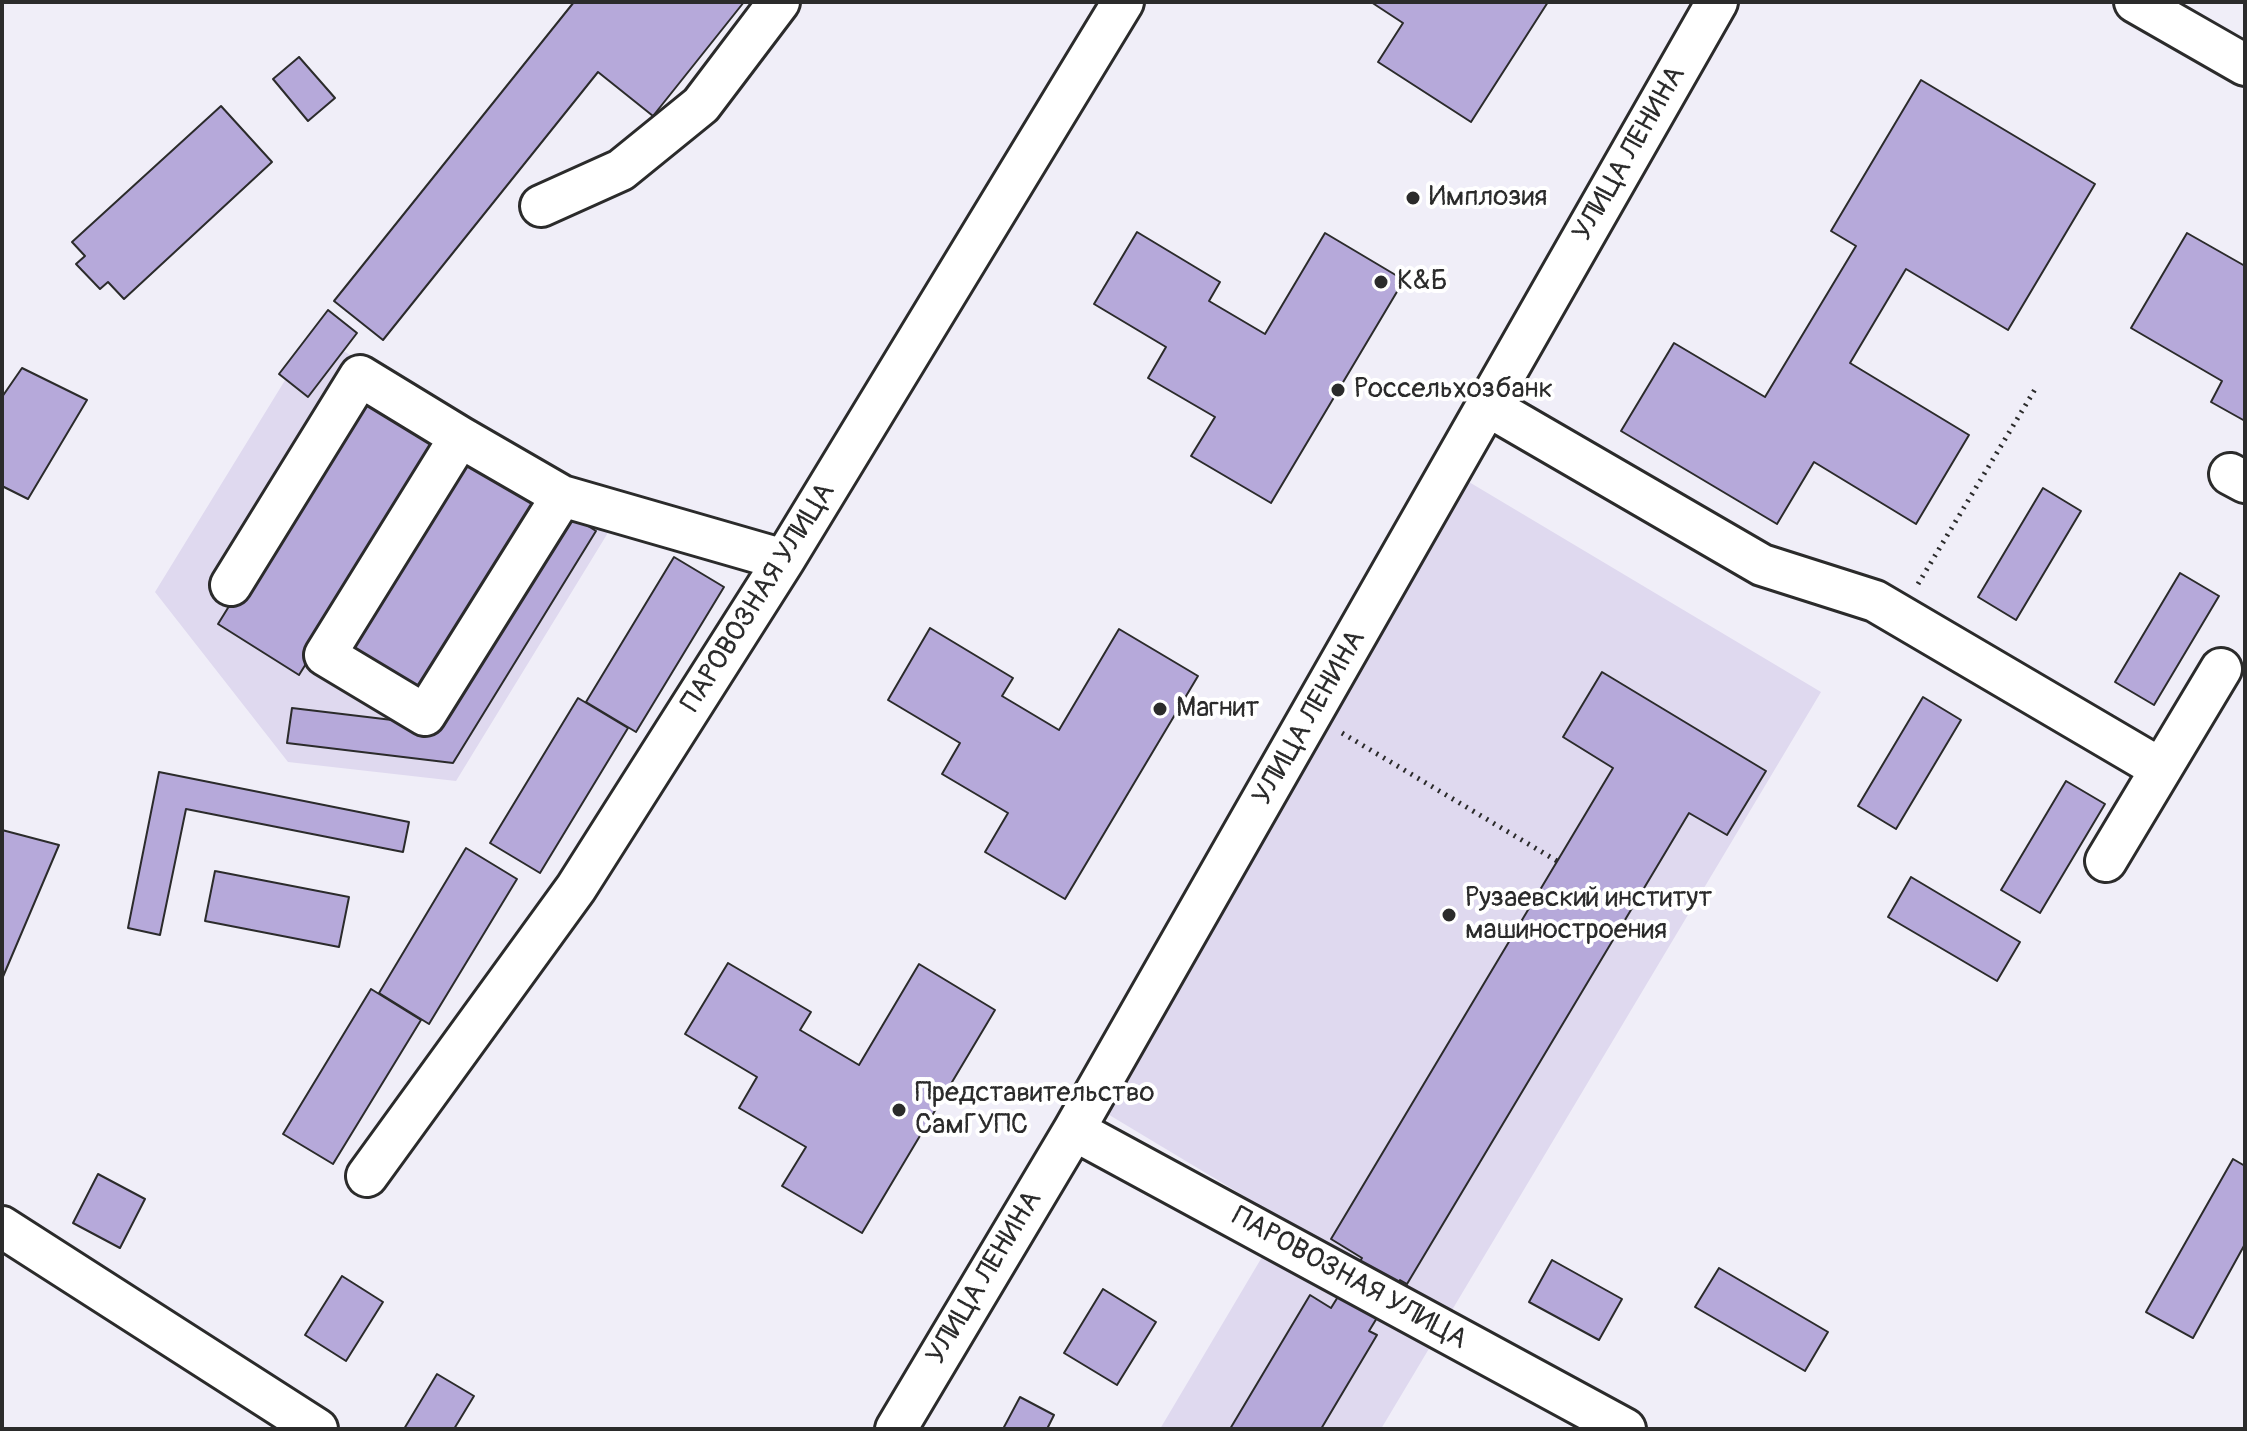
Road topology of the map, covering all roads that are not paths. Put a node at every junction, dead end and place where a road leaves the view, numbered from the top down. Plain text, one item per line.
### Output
1 (779, 2) edge
2 (1123, 2) edge
3 (1717, 2) edge
4 (2135, 2) edge
5 (2245, 65) edge
6 (541, 206) dead end
7 (1488, 406) junction
8 (460, 437) junction
9 (562, 496) junction
10 (784, 560) junction
11 (231, 585) dead end
12 (2221, 669) dead end
13 (2161, 769) junction
14 (2106, 861) dead end
15 (1074, 1130) junction
16 (367, 1176) dead end
17 (2, 1227) edge
18 (317, 1429) edge
19 (896, 1429) edge
20 (1625, 1429) edge

1 - 6 street
2 - 10 street, ПАРОВОЗНАЯ УЛИЦА
3 - 7 street, УЛИЦА ЛЕНИНА
4 - 5 street
7 - 13 street
7 - 15 street, УЛИЦА ЛЕНИНА
8 - 9 street
8 - 9 street
8 - 11 street
9 - 10 street
10 - 16 street, ПАРОВОЗНАЯ УЛИЦА
12 - 13 street
13 - 14 street
15 - 19 street, УЛИЦА ЛЕНИНА
15 - 20 street, ПАРОВОЗНАЯ УЛИЦА
17 - 18 street

